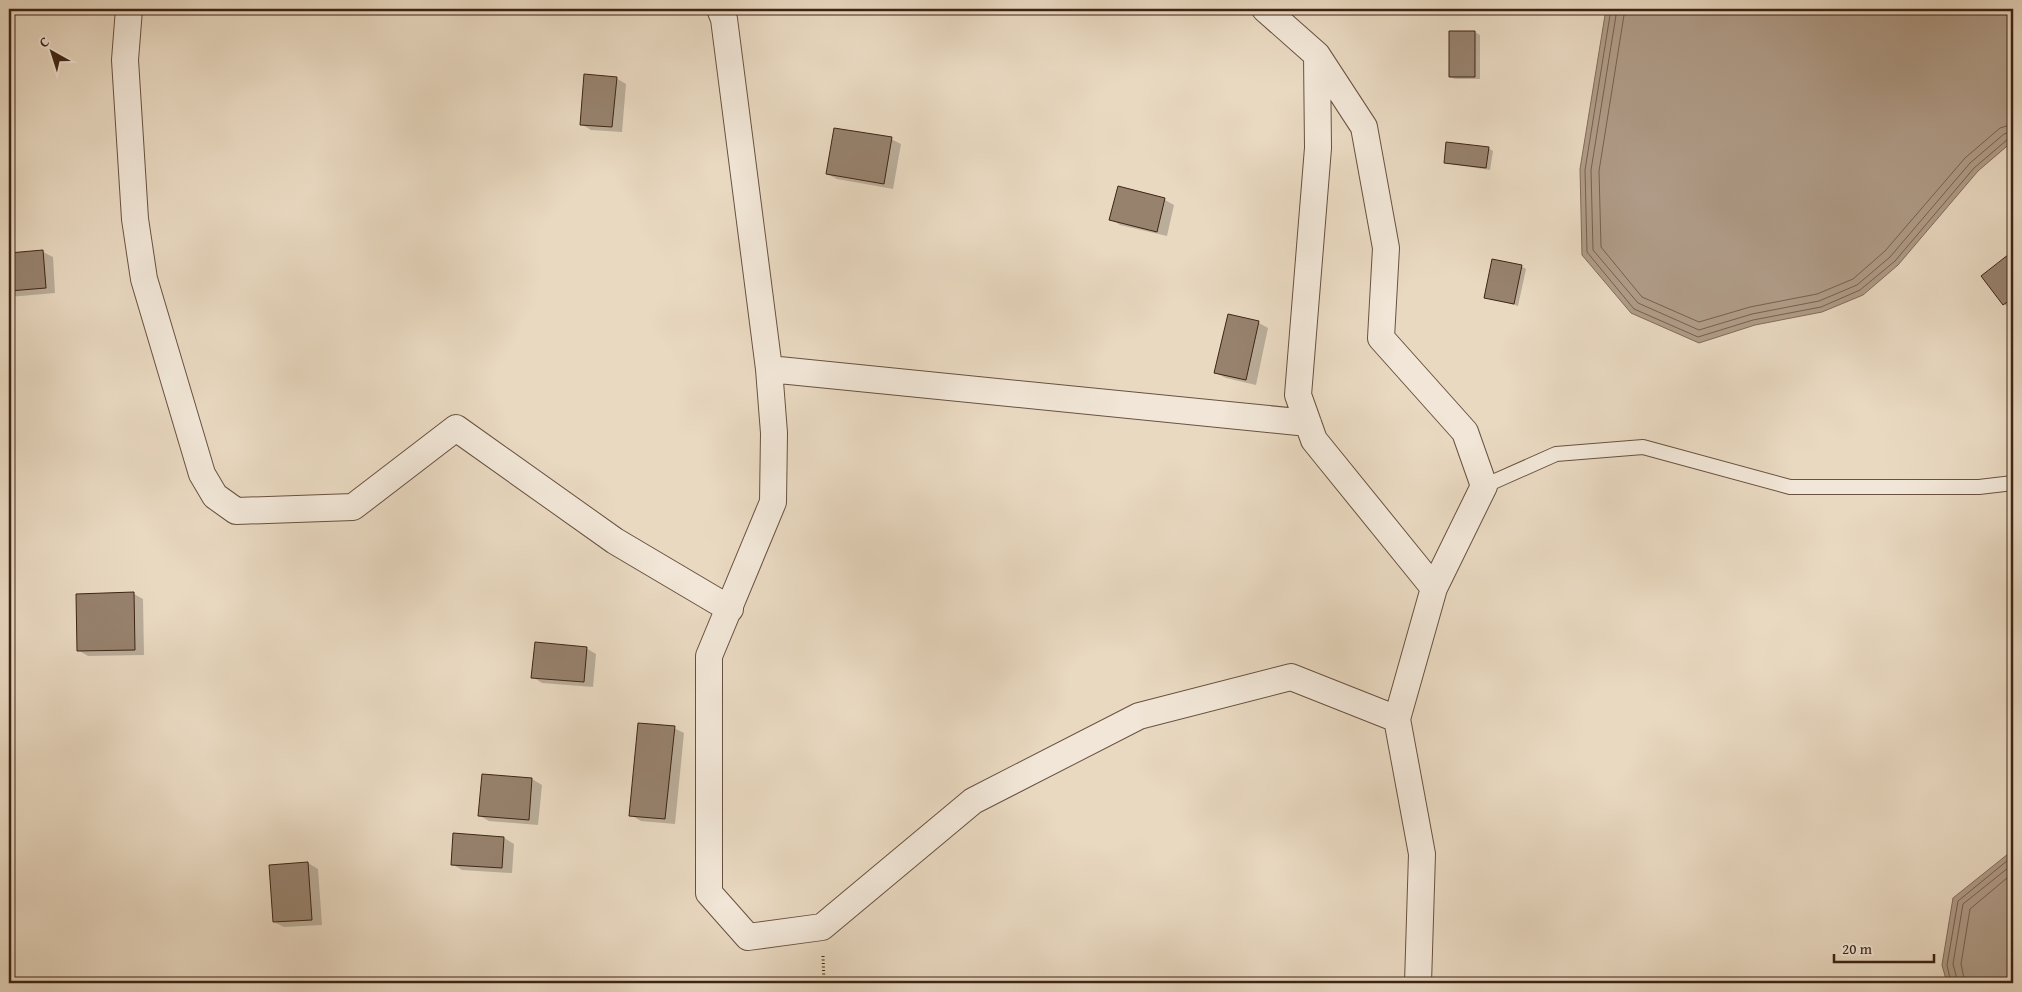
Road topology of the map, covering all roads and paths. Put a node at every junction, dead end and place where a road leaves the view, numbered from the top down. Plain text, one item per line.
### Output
1 (128, 9) edge
2 (720, 9) edge
3 (1264, 9) edge
4 (1316, 55) junction
5 (769, 369) junction
6 (1308, 423) junction
7 (2013, 483) edge
8 (1484, 486) junction
9 (1434, 588) junction
10 (730, 609) junction
11 (1397, 719) junction
12 (1418, 983) edge

1 - 10 street
2 - 5 street
3 - 4 street
4 - 6 street
4 - 8 street
5 - 6 street
5 - 10 street
6 - 9 street
7 - 8 lane
8 - 9 street
9 - 11 street
10 - 11 street
11 - 12 street

